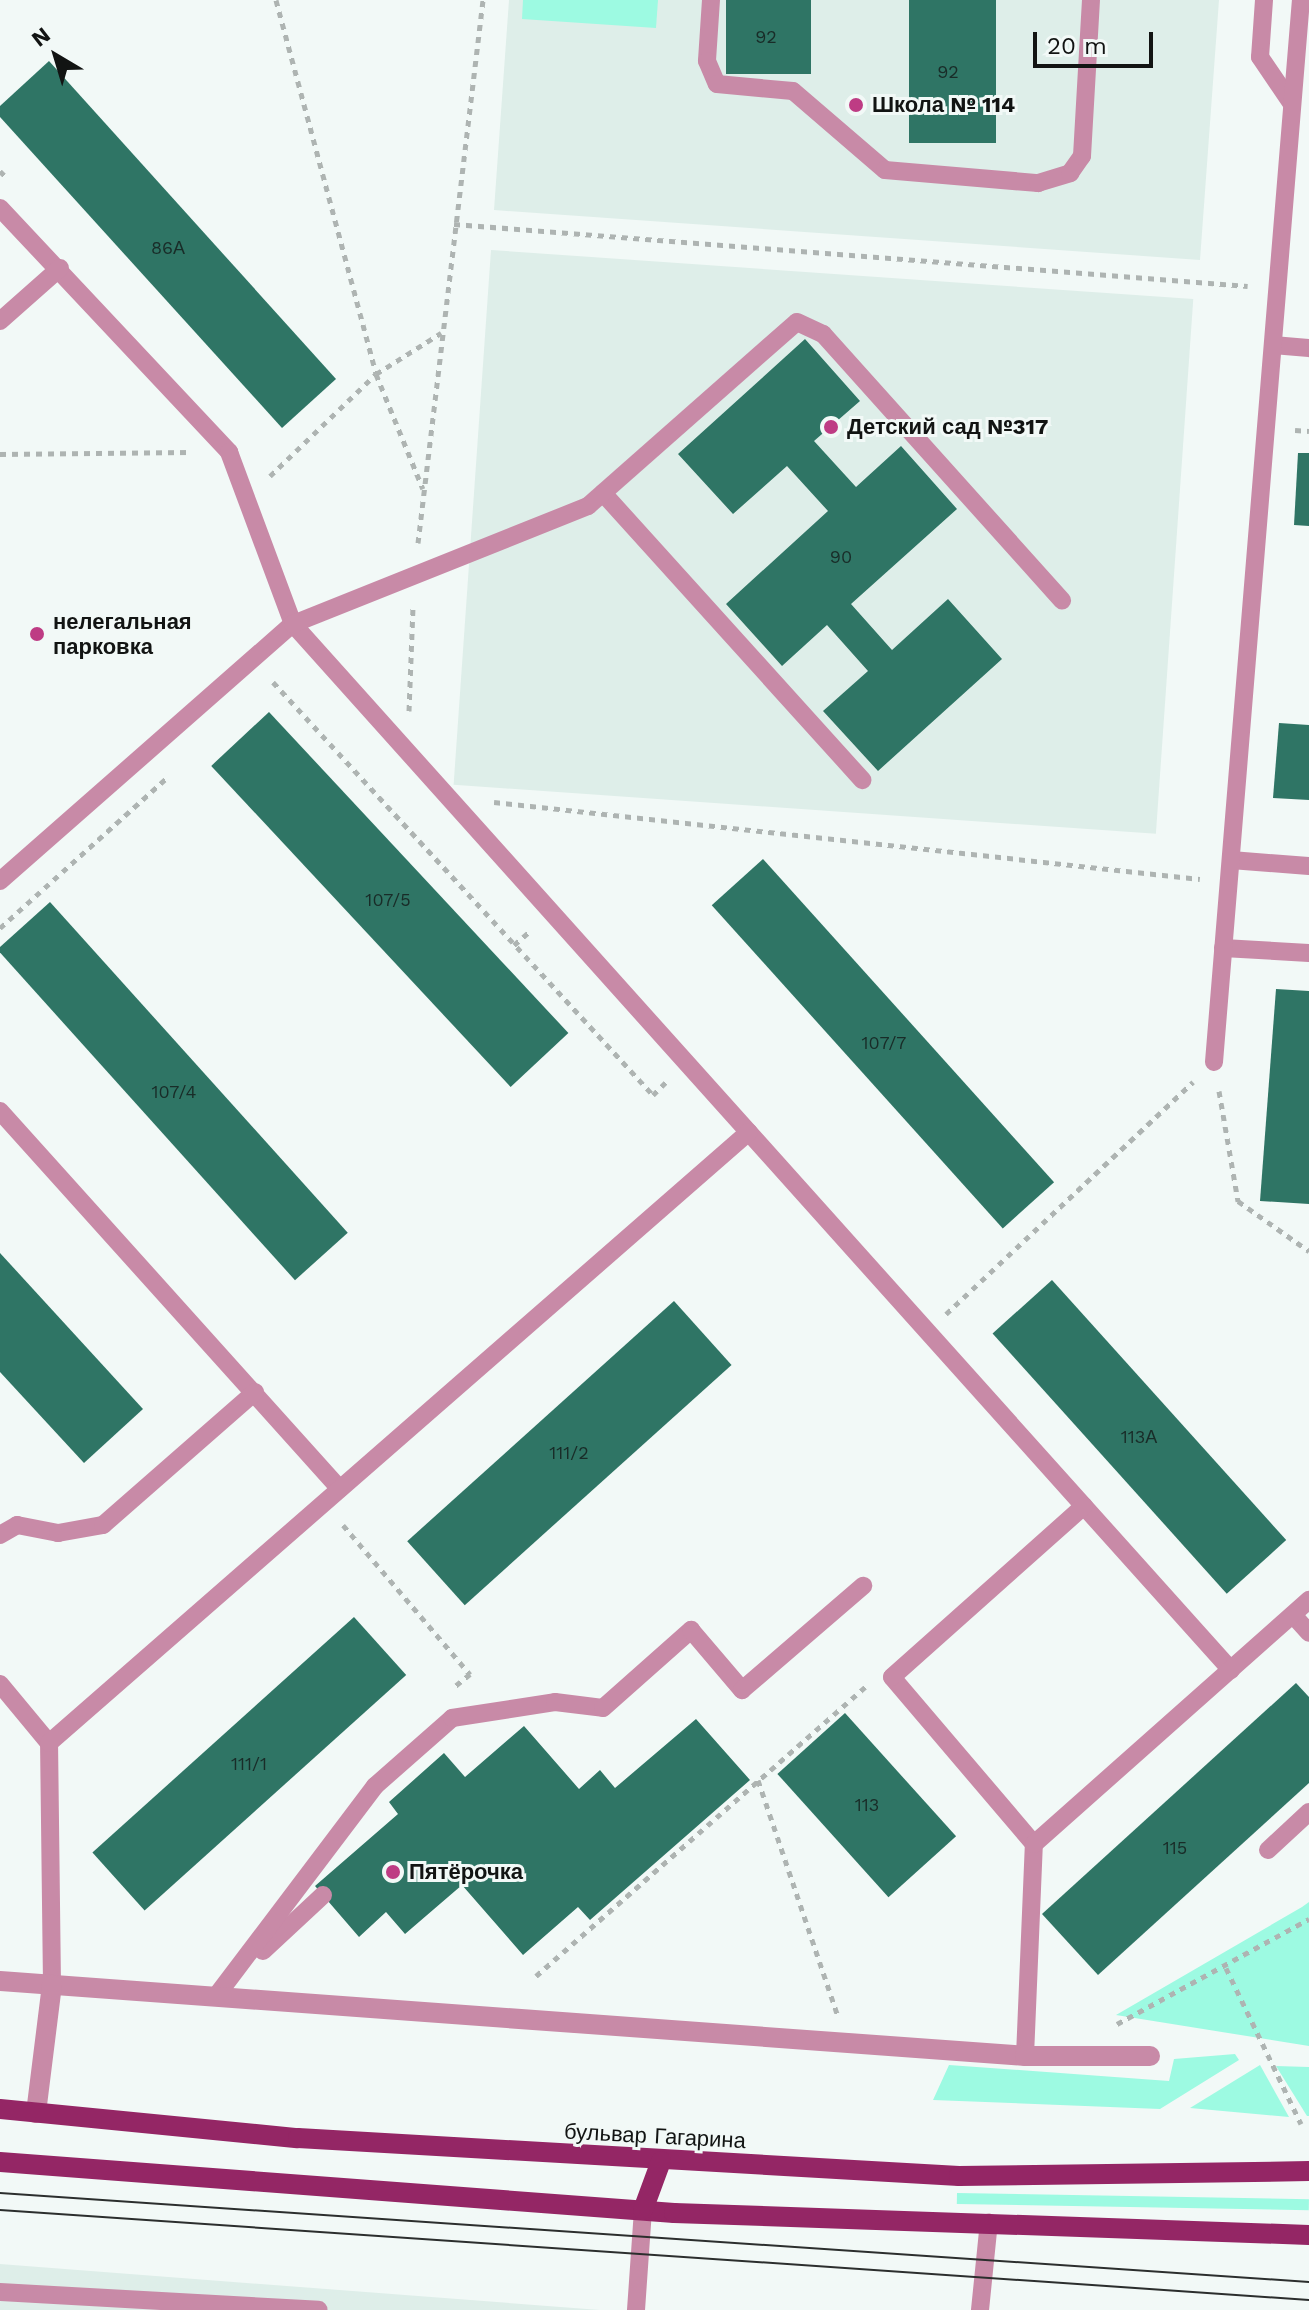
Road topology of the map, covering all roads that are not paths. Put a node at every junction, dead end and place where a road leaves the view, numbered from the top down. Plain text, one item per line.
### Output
1 (711, 0) edge
2 (1091, 0) edge
3 (1264, 0) edge
4 (1301, 0) edge
5 (1292, 104) junction
6 (0, 208) edge
7 (60, 268) junction
8 (0, 321) edge
9 (1273, 345) junction
10 (1309, 348) edge
11 (603, 493) junction
12 (1062, 600) dead end
13 (293, 624) junction
14 (862, 780) dead end
15 (1231, 860) junction
16 (1309, 866) edge
17 (0, 881) edge
18 (1223, 948) junction
19 (1309, 953) edge
20 (1214, 1062) road end
21 (0, 1111) edge
22 (749, 1132) junction
23 (255, 1392) junction
24 (340, 1489) junction
25 (1084, 1506) junction
26 (0, 1535) edge
27 (863, 1586) dead end
28 (1309, 1600) edge
29 (1293, 1615) junction
30 (1309, 1633) edge
31 (1231, 1670) junction
32 (0, 1684) edge
33 (49, 1743) junction
34 (1309, 1812) edge
35 (1034, 1844) junction
36 (1268, 1850) dead end
37 (323, 1895) dead end
38 (0, 1981) edge
39 (52, 1985) junction
40 (223, 1989) junction
41 (1025, 2056) junction
42 (1150, 2056) dead end
43 (0, 2109) edge
44 (36, 2113) junction
45 (661, 2161) junction
46 (0, 2162) edge
47 (1309, 2171) edge
48 (643, 2210) junction
49 (989, 2222) junction
50 (1309, 2235) edge
51 (0, 2292) edge
52 (318, 2310) edge
53 (636, 2310) edge
54 (980, 2310) edge

1 - 2 lane
3 - 5 lane
4 - 5 lane
5 - 9 lane
6 - 7 lane
7 - 8 lane
7 - 13 lane
9 - 10 lane
9 - 15 lane
11 - 12 lane
11 - 13 lane
11 - 14 lane
13 - 17 lane
13 - 22 lane
15 - 16 lane
15 - 18 lane
18 - 19 lane
18 - 20 lane
21 - 23 lane
22 - 24 lane
22 - 25 lane
23 - 24 lane
23 - 26 lane
24 - 33 lane
25 - 31 lane
25 - 35 lane
27 - 40 lane
28 - 29 lane
29 - 30 lane
29 - 31 lane
31 - 35 lane
32 - 33 lane
33 - 39 lane
34 - 36 lane
35 - 41 lane
37 - 40 lane
38 - 39 street
39 - 40 street
39 - 44 street
40 - 41 street
41 - 42 street
43 - 44 main road, бульвар Гагарина
44 - 45 main road, бульвар Гагарина
45 - 47 main road, бульвар Гагарина
45 - 48 main road
46 - 48 main road
48 - 49 main road
48 - 53 lane
49 - 50 main road
49 - 54 lane
51 - 52 lane

